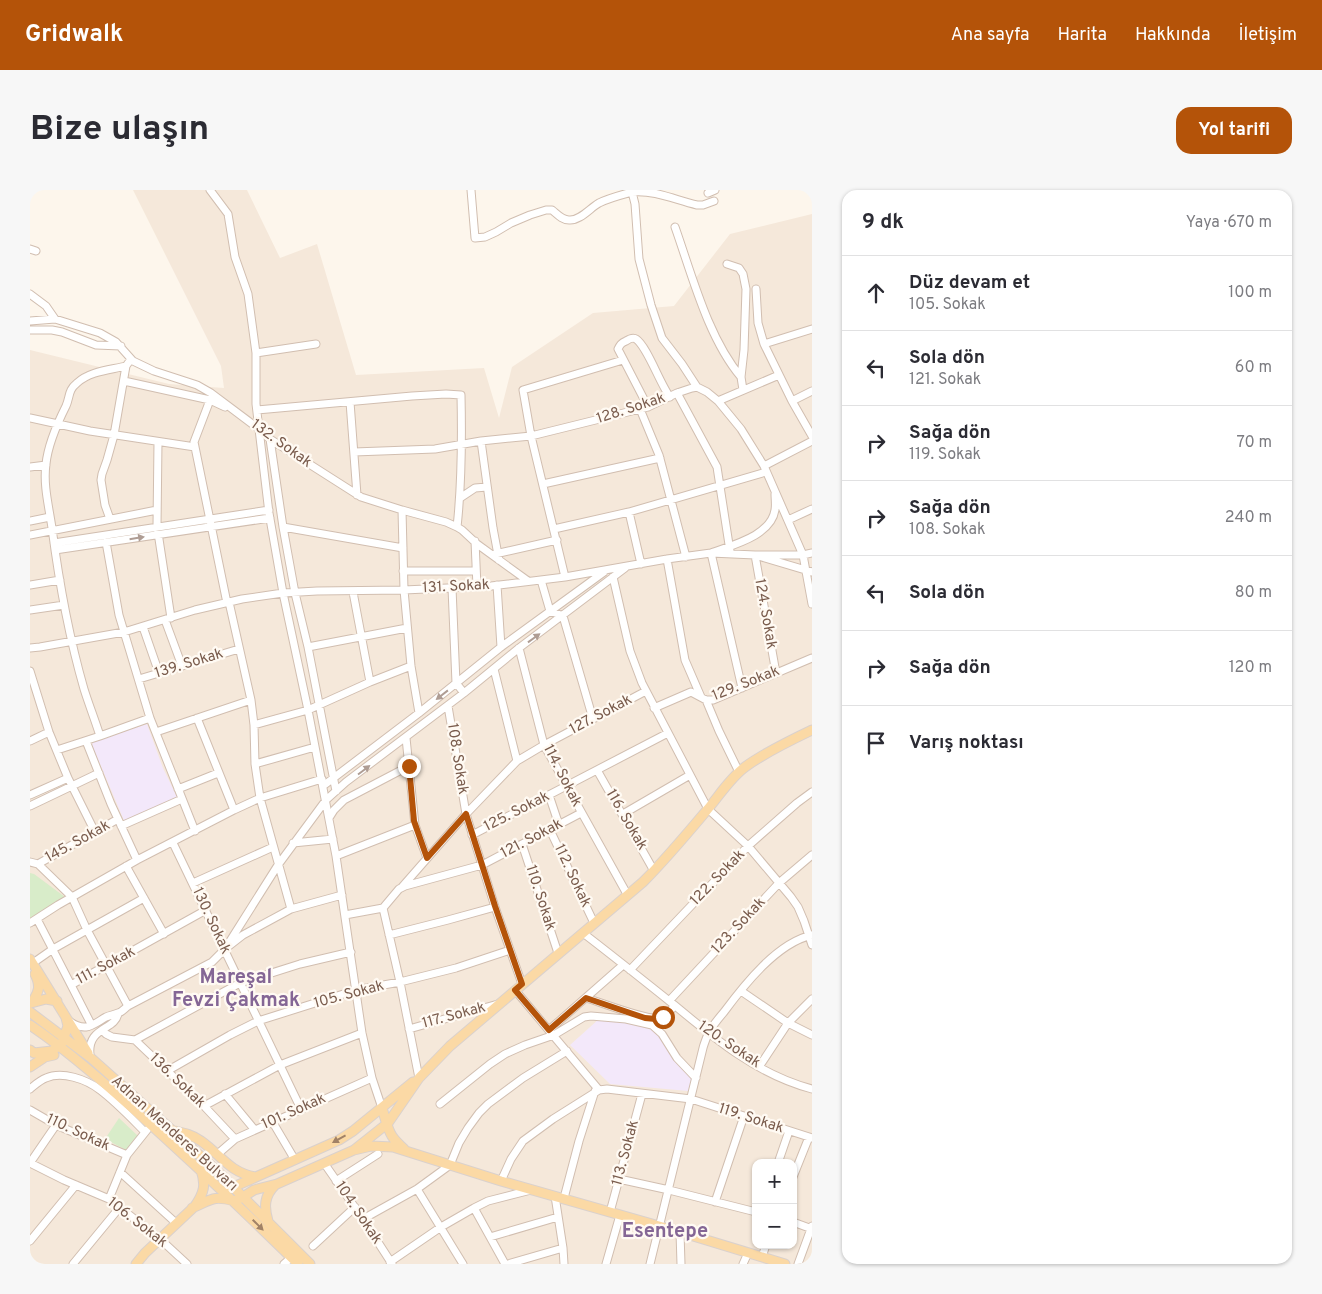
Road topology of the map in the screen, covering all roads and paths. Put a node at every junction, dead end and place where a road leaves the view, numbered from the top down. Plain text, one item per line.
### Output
1 (210, 190) edge
2 (471, 190) edge
3 (632, 192) junction
4 (714, 202) dead end
5 (675, 227) dead end
6 (727, 264) dead end
7 (756, 289) dead end
8 (30, 294) edge
9 (55, 319) junction
10 (30, 322) edge
11 (812, 329) edge
12 (30, 330) edge
13 (316, 344) dead end
14 (764, 344) junction
15 (121, 346) junction
16 (256, 353) junction
17 (131, 359) junction
18 (623, 360) junction
19 (126, 366) junction
20 (779, 376) junction
21 (741, 377) junction
22 (124, 381) junction
23 (697, 387) junction
24 (743, 390) junction
25 (812, 391) edge
26 (678, 393) junction
27 (670, 397) junction
28 (210, 400) junction
29 (718, 401) junction
30 (792, 401) junction
31 (350, 402) junction
32 (648, 407) junction
33 (640, 409) junction
34 (256, 410) junction
35 (30, 418) edge
36 (248, 420) junction
37 (58, 424) junction
38 (259, 429) junction
39 (114, 435) junction
40 (531, 436) junction
41 (812, 436) edge
42 (270, 440) junction
43 (481, 441) junction
44 (812, 441) edge
45 (158, 442) junction
46 (462, 444) junction
47 (195, 447) junction
48 (354, 452) junction
49 (660, 458) junction
50 (46, 465) junction
51 (30, 467) edge
52 (765, 469) junction
53 (543, 484) junction
54 (720, 485) junction
55 (487, 487) junction
56 (775, 492) junction
57 (357, 495) junction
58 (460, 498) junction
59 (671, 500) junction
60 (812, 509) edge
61 (157, 510) junction
62 (268, 510) junction
63 (402, 510) junction
64 (629, 512) junction
65 (50, 517) junction
66 (210, 518) junction
67 (270, 518) junction
68 (110, 519) junction
69 (788, 520) junction
70 (30, 521) edge
71 (157, 526) junction
72 (212, 526) junction
73 (283, 527) junction
74 (457, 527) junction
75 (554, 529) junction
76 (52, 530) junction
77 (158, 534) junction
78 (30, 535) edge
79 (557, 540) junction
80 (474, 541) junction
81 (106, 542) junction
82 (54, 547) junction
83 (403, 548) junction
84 (730, 550) junction
85 (812, 552) edge
86 (711, 553) junction
87 (755, 555) junction
88 (803, 555) junction
89 (496, 556) junction
90 (686, 557) junction
91 (668, 559) junction
92 (641, 564) junction
93 (627, 566) junction
94 (607, 570) junction
95 (403, 571) junction
96 (476, 571) junction
97 (809, 571) edge
98 (566, 576) junction
99 (613, 577) junction
100 (60, 580) junction
101 (541, 580) junction
102 (528, 581) junction
103 (30, 585) edge
104 (497, 585) junction
105 (477, 587) junction
106 (452, 588) junction
107 (404, 590) junction
108 (352, 592) junction
109 (283, 593) junction
110 (295, 593) junction
111 (228, 602) junction
112 (812, 604) edge
113 (64, 605) junction
114 (30, 610) edge
115 (550, 611) junction
116 (563, 616) junction
117 (168, 619) junction
118 (143, 627) junction
119 (407, 628) junction
120 (124, 632) junction
121 (361, 637) junction
122 (72, 642) junction
123 (308, 647) junction
124 (501, 647) junction
125 (30, 648) edge
126 (239, 648) junction
127 (519, 648) junction
128 (812, 658) edge
129 (182, 666) junction
130 (410, 666) junction
131 (494, 669) junction
132 (30, 671) edge
133 (159, 673) junction
134 (776, 673) junction
135 (139, 679) junction
136 (370, 682) junction
137 (456, 683) junction
138 (742, 688) junction
139 (646, 691) junction
140 (464, 693) junction
141 (704, 699) junction
142 (250, 700) junction
143 (320, 704) junction
144 (448, 706) junction
145 (654, 708) junction
146 (308, 710) junction
147 (419, 713) junction
148 (150, 718) junction
149 (197, 718) junction
150 (593, 719) junction
151 (254, 725) junction
152 (812, 730) edge
153 (49, 732) junction
154 (156, 732) junction
155 (668, 734) junction
156 (100, 736) junction
157 (406, 738) junction
158 (86, 740) junction
159 (30, 741) edge
160 (544, 745) junction
161 (315, 747) junction
162 (57, 750) junction
163 (517, 761) junction
164 (255, 764) junction
165 (409, 766) junction
166 (597, 770) junction
167 (739, 772) junction
168 (99, 773) junction
169 (218, 773) junction
170 (690, 775) junction
171 (68, 778) junction
172 (334, 778) junction
173 (322, 782) junction
174 (72, 786) junction
175 (567, 786) junction
176 (178, 789) junction
177 (336, 791) junction
178 (812, 792) edge
179 (549, 795) junction
180 (30, 796) edge
181 (182, 798) junction
182 (260, 798) junction
183 (326, 800) junction
184 (30, 806) edge
185 (708, 809) junction
186 (234, 810) junction
187 (466, 814) junction
188 (582, 814) junction
189 (623, 814) junction
190 (329, 818) junction
191 (120, 822) junction
192 (415, 825) junction
193 (559, 825) junction
194 (550, 830) junction
195 (195, 831) junction
196 (95, 832) junction
197 (472, 835) junction
198 (333, 839) junction
199 (173, 843) junction
200 (293, 843) junction
201 (522, 844) junction
202 (748, 846) junction
203 (273, 847) junction
204 (812, 855) edge
205 (336, 856) junction
206 (427, 858) junction
207 (137, 860) junction
208 (34, 863) edge
209 (278, 864) junction
210 (482, 865) junction
211 (126, 866) junction
212 (654, 871) junction
213 (193, 883) junction
214 (779, 883) junction
215 (399, 890) junction
216 (627, 894) junction
217 (342, 895) junction
218 (72, 897) junction
219 (144, 898) junction
220 (495, 906) junction
221 (383, 908) junction
222 (290, 909) junction
223 (206, 910) junction
224 (345, 915) junction
225 (37, 919) junction
226 (30, 923) edge
227 (594, 923) junction
228 (87, 930) junction
229 (583, 932) junction
230 (164, 934) junction
231 (389, 935) junction
232 (810, 935) edge
233 (812, 945) edge
234 (225, 949) junction
235 (52, 950) junction
236 (510, 950) junction
237 (351, 952) junction
238 (558, 953) junction
239 (32, 964) edge
240 (623, 965) junction
241 (107, 966) junction
242 (630, 970) junction
243 (400, 982) junction
244 (240, 983) junction
245 (70, 985) junction
246 (519, 987) junction
247 (356, 990) junction
248 (741, 991) junction
249 (586, 998) junction
250 (812, 999) edge
251 (31, 1000) edge
252 (57, 1002) junction
253 (499, 1004) junction
254 (672, 1004) junction
255 (128, 1006) junction
256 (30, 1012) edge
257 (118, 1013) junction
258 (67, 1018) junction
259 (258, 1021) junction
260 (788, 1023) junction
261 (90, 1024) dead end
262 (30, 1025) edge
263 (409, 1029) junction
264 (102, 1030) junction
265 (362, 1033) junction
266 (551, 1033) junction
267 (708, 1033) junction
268 (812, 1035) edge
269 (135, 1040) junction
270 (61, 1042) junction
271 (566, 1051) junction
272 (31, 1054) edge
273 (72, 1057) junction
274 (90, 1058) junction
275 (280, 1065) junction
276 (30, 1067) edge
277 (759, 1067) junction
278 (167, 1071) junction
279 (372, 1078) junction
280 (419, 1078) junction
281 (696, 1078) junction
282 (30, 1089) edge
283 (812, 1089) edge
284 (597, 1090) junction
285 (225, 1094) junction
286 (642, 1094) junction
287 (691, 1099) junction
288 (440, 1104) dead end
289 (204, 1106) junction
290 (301, 1108) junction
291 (382, 1108) junction
292 (30, 1110) edge
293 (744, 1116) junction
294 (272, 1121) junction
295 (388, 1123) junction
296 (56, 1125) junction
297 (361, 1125) junction
298 (148, 1128) junction
299 (254, 1129) junction
300 (788, 1130) junction
301 (173, 1131) junction
302 (371, 1136) junction
303 (811, 1137) edge
304 (235, 1139) junction
305 (354, 1150) junction
306 (380, 1150) junction
307 (404, 1150) junction
308 (220, 1152) dead end
309 (127, 1155) junction
310 (779, 1159) edge
311 (295, 1160) junction
312 (324, 1162) junction
313 (30, 1163) edge
314 (450, 1165) junction
315 (797, 1168) edge
316 (201, 1170) junction
317 (120, 1172) junction
318 (255, 1177) junction
319 (619, 1179) junction
320 (336, 1181) junction
321 (501, 1181) junction
322 (277, 1184) junction
323 (76, 1185) junction
324 (233, 1187) junction
325 (417, 1189) junction
326 (534, 1190) junction
327 (669, 1190) junction
328 (223, 1191) junction
329 (243, 1197) junction
330 (559, 1197) junction
331 (109, 1199) junction
332 (234, 1201) junction
333 (715, 1202) junction
334 (120, 1207) junction
335 (194, 1207) junction
336 (355, 1207) junction
337 (474, 1208) junction
338 (752, 1211) edge
339 (610, 1212) junction
340 (620, 1215) junction
341 (558, 1217) junction
342 (363, 1219) junction
343 (268, 1221) junction
344 (176, 1223) junction
345 (797, 1223) edge
346 (660, 1226) junction
347 (441, 1227) junction
348 (812, 1228) edge
349 (680, 1232) junction
350 (490, 1237) junction
351 (160, 1239) junction
352 (30, 1241) edge
353 (313, 1246) dead end
354 (563, 1248) junction
355 (765, 1249) edge
356 (748, 1253) junction
357 (762, 1257) junction
358 (291, 1262) edge
359 (391, 1263) edge
360 (73, 1264) edge
361 (136, 1264) edge
362 (187, 1264) edge
363 (310, 1264) edge
364 (463, 1264) edge
365 (506, 1264) edge
366 (564, 1264) edge
367 (606, 1264) edge
368 (650, 1264) edge
369 (681, 1264) edge
370 (743, 1264) edge
371 (785, 1264) edge
372 (798, 1264) edge

1 - 16 street
2 - 3 street
3 - 4 street
3 - 23 street
5 - 21 street
6 - 21 street
7 - 14 street
8 - 9 street
9 - 10 street, 132. Sokak
9 - 15 street, 132. Sokak
11 - 14 street
12 - 15 street
13 - 16 street
14 - 20 street
15 - 17 street, 132. Sokak
16 - 34 street
17 - 19 street
17 - 36 street, 132. Sokak
18 - 27 street
18 - 32 street
18 - 40 street
19 - 22 street
19 - 37 street
20 - 24 street
20 - 30 street
21 - 24 street
22 - 28 street
22 - 39 street
23 - 26 street, 128. Sokak
23 - 29 street
24 - 29 street
25 - 30 street
26 - 27 street, 128. Sokak
26 - 54 street
27 - 32 street, 128. Sokak
28 - 36 street
28 - 47 street
29 - 52 street
30 - 41 street
31 - 34 street
31 - 46 street
31 - 48 street
32 - 33 street, 128. Sokak
33 - 40 street, 128. Sokak
33 - 49 street
34 - 38 street
35 - 37 street
36 - 38 street, 132. Sokak
37 - 39 street
37 - 50 street
38 - 42 street, 132. Sokak
38 - 62 street
39 - 45 street
39 - 68 street
40 - 43 street, 128. Sokak
40 - 53 street
42 - 57 street, 132. Sokak
42 - 73 street
43 - 46 street, 128. Sokak
43 - 55 street
44 - 52 street
45 - 47 street
45 - 61 street
46 - 48 street, 128. Sokak
46 - 58 street
47 - 66 street
48 - 57 street
49 - 53 street
49 - 59 street
50 - 51 street
50 - 65 street
52 - 54 street
52 - 56 street
53 - 75 street
54 - 59 street
54 - 84 street
55 - 58 street
55 - 89 street
56 - 69 street
56 - 84 street
57 - 63 street, 132. Sokak
58 - 74 street
59 - 64 street
59 - 90 street
60 - 69 street
61 - 68 street
61 - 71 street
62 - 66 street
62 - 67 street
63 - 74 street, 132. Sokak
63 - 83 street
64 - 75 street
64 - 92 street
65 - 70 street
65 - 76 street
66 - 71 street
66 - 72 street
67 - 72 street
67 - 109 street
68 - 76 street
69 - 88 street
71 - 77 street
71 - 82 street
72 - 77 street
72 - 111 street
73 - 83 street
73 - 110 street
74 - 80 street, 132. Sokak
75 - 79 street
76 - 78 street
76 - 82 street
81 -> 77 street
77 - 117 street
79 - 89 street
79 - 98 street
80 - 89 street, 132. Sokak
80 - 96 street
81 - 82 street
81 - 120 street
82 - 100 street
83 - 95 street
84 - 86 street, 131. Sokak
84 - 87 street, 131. Sokak
85 - 88 street
86 - 90 street, 131. Sokak
86 - 138 street
87 - 88 street
87 - 97 street
87 - 134 street, 124. Sokak
88 - 97 street
89 - 102 street, 132. Sokak
90 - 91 street, 131. Sokak
91 - 92 street, 131. Sokak
91 - 141 street
92 - 93 street, 131. Sokak
93 - 94 street, 131. Sokak
93 - 99 street
94 - 98 street, 131. Sokak
94 - 115 street
95 - 96 street
95 - 107 street
96 - 105 street
97 - 112 street
98 - 101 street, 131. Sokak
99 - 116 street
99 - 139 street
100 - 103 street
100 - 113 street
101 - 102 street, 131. Sokak
101 - 115 street
102 - 104 street, 131. Sokak
104 - 105 street, 131. Sokak
104 - 124 street
105 - 106 street, 131. Sokak
106 - 107 street, 131. Sokak
106 - 137 street
107 - 108 street, 131. Sokak
107 - 119 street
108 - 110 street, 131. Sokak
108 - 121 street
109 - 110 street, 131. Sokak
109 - 111 street, 131. Sokak
109 - 146 street
110 - 123 street
111 - 117 street, 131. Sokak
111 - 126 street
113 - 114 street
113 - 122 street
115 - 116 street
115 - 124 street
127 -> 116 street
116 - 150 street
117 - 118 street, 131. Sokak
117 - 129 street
118 - 120 street, 131. Sokak
118 - 133 street
119 - 121 street
119 - 130 street
120 - 122 street, 131. Sokak
120 - 135 street
121 - 123 street
121 - 136 street
122 - 125 street, 131. Sokak
122 - 156 street
123 - 143 street
124 - 137 street
126 - 129 street, 139. Sokak
126 - 142 street
127 - 131 street
127 - 160 street, 114. Sokak
128 - 134 street, 129. Sokak
129 - 133 street, 139. Sokak
130 - 136 street
130 - 147 street
131 - 140 street
131 - 163 street
132 - 153 street
133 - 135 street, 139. Sokak
134 - 138 street, 129. Sokak
135 - 148 street
136 - 143 street
137 - 140 street
137 -> 147 street
138 - 141 street, 129. Sokak
139 - 145 street
139 - 150 street, 127. Sokak
140 - 144 street
141 - 145 street, 129. Sokak
141 - 167 street
142 - 149 street
142 - 151 street
143 - 146 street
143 - 172 street
144 - 157 street
144 - 187 street, 108. Sokak
145 - 155 street
146 - 151 street
146 - 161 street
147 - 172 street
148 - 154 street
148 - 156 street
149 - 154 street
149 - 169 street
150 - 160 street, 127. Sokak
151 - 164 street
152 - 167 main road
153 - 159 street
153 - 162 street
154 - 176 street
155 - 166 street, 125. Sokak
155 - 170 street
156 - 158 street
157 - 165 street
177 -> 157 street
158 - 162 street
158 - 168 street
160 - 163 street, 127. Sokak
160 - 175 street, 114. Sokak
161 - 164 street
161 - 173 street
162 - 171 street
163 - 187 street, 127. Sokak
164 - 182 street
165 - 190 street
165 - 192 street
166 - 175 street, 125. Sokak
166 - 189 street, 116. Sokak
167 - 185 main road
168 - 174 street
168 - 191 street
169 - 176 street
169 - 186 street
170 - 185 street
170 - 189 street
171 - 174 street
171 - 180 street
172 - 173 street
172 - 177 street
173 - 182 street
173 - 183 street
174 - 184 street
174 - 196 street
175 - 179 street, 125. Sokak
175 - 188 street, 114. Sokak
176 - 181 street
177 - 183 street
178 - 202 street, 122. Sokak
179 - 193 street
179 - 197 street, 125. Sokak
181 - 191 street, 145. Sokak
181 - 195 street
182 - 186 street
182 - 203 street
183 - 190 street
183 - 200 street
185 - 202 street
185 - 212 main road
186 - 195 street
187 - 197 street, 108. Sokak
187 - 206 street, 127. Sokak
188 - 193 street, 121. Sokak
188 - 216 street, 114. Sokak
189 - 212 street, 116. Sokak
190 - 198 street
191 - 196 street, 145. Sokak
191 - 207 street
192 - 205 street
192 - 206 street
193 - 194 street, 121. Sokak
194 - 201 street, 121. Sokak
194 - 227 street, 112. Sokak
195 - 199 street
196 - 208 street, 145. Sokak
197 - 210 street, 108. Sokak
198 - 200 street
198 - 205 street
199 - 207 street
199 - 213 street, 130. Sokak
200 - 209 street
201 - 210 street, 121. Sokak
201 - 238 street, 110. Sokak
202 - 214 street
202 - 242 street, 122. Sokak
203 - 209 street
203 - 213 street
204 - 214 street, 123. Sokak
205 - 217 street
206 - 215 street, 127. Sokak
207 - 211 street
208 - 218 street
209 - 222 street
209 - 234 street
210 - 215 street
210 - 220 street, 108. Sokak
211 - 218 street
211 - 219 street
212 - 216 main road
213 - 223 street, 130. Sokak
214 - 232 street
214 - 254 street, 123. Sokak
215 - 221 street
216 - 227 main road
217 - 222 street
217 - 224 street
218 - 225 street
218 - 228 street
219 - 228 street
219 - 230 street
220 - 231 street
220 - 236 street, 108. Sokak
221 - 224 street
221 - 231 street
222 - 234 street
223 - 230 street, 111. Sokak
223 - 234 street, 130. Sokak
224 - 237 street
225 - 226 street
225 - 235 street, 111. Sokak
227 - 229 main road
228 - 235 street
228 - 241 street
229 - 238 main road
229 - 240 street, 120. Sokak
230 - 241 street, 111. Sokak
231 - 243 street
232 - 233 street
232 - 248 street
234 - 244 street, 130. Sokak
234 - 255 street
235 - 239 street
235 - 245 street, 111. Sokak
236 - 243 street, 105. Sokak
236 - 246 street, 108. Sokak
237 - 244 street
237 - 247 street
238 - 246 main road
239 - 251 main road
239 - 252 main road
240 - 242 street, 120. Sokak
240 - 249 street
241 - 245 street, 111. Sokak
241 - 255 street
242 - 254 street, 120. Sokak
243 - 247 street, 105. Sokak
243 - 263 street
244 - 259 street, 130. Sokak
244 - 269 street
245 - 261 street
246 - 253 main road
246 - 266 street
247 - 259 street, 105. Sokak
247 - 265 street
248 - 260 street
248 - 267 street
249 - 254 street
249 - 266 street
250 - 260 street
251 - 252 main road
252 - 258 main road
253 - 263 street, 117. Sokak
253 - 280 main road
254 - 267 street, 120. Sokak
255 - 257 street
256 - 270 main road, Adnan Menderes Bulvarı
257 - 258 street
257 - 264 street
258 - 270 main road
258 - 274 main road
259 - 275 street, 130. Sokak
259 - 278 street, 105. Sokak
260 - 268 street
260 - 277 street
262 - 270 main road, Adnan Menderes Bulvarı
263 - 280 street
264 - 269 street
264 - 274 street
265 - 275 street
265 - 279 street
266 - 271 street
266 - 281 street
266 - 288 street
267 - 277 street, 120. Sokak
267 - 281 street
269 - 278 street, 136. Sokak
270 - 272 main road
270 - 273 main road, Adnan Menderes Bulvarı
270 - 274 main road, Adnan Menderes Bulvarı
271 - 284 street
271 - 314 street
273 - 276 main road
273 - 298 main road, Adnan Menderes Bulvarı
274 - 301 main road, Adnan Menderes Bulvarı
275 - 285 street
275 - 290 street, 130. Sokak
277 - 283 street, 120. Sokak
278 - 289 street, 136. Sokak
279 - 290 street, 101. Sokak
279 - 291 street
280 - 291 main road
280 - 295 main road
281 - 287 street
282 - 298 street
284 - 286 street
284 - 321 street
284 - 330 street
285 - 289 street
285 - 299 street
286 - 287 street
286 - 319 street, 113. Sokak
287 - 293 street, 119. Sokak
287 - 327 street
289 - 304 street, 136. Sokak
290 - 294 street, 101. Sokak
291 - 295 main road
291 - 297 main road
292 - 296 street, 110. Sokak
293 - 300 street, 119. Sokak
293 - 333 street
294 - 299 street, 101. Sokak
294 - 311 street
295 - 302 main road
295 - 307 main road
296 - 309 street, 110. Sokak
296 - 313 street
297 - 302 main road
297 -> 311 main road
298 - 309 street
298 - 316 main road, Adnan Menderes Bulvarı
299 - 304 street, 101. Sokak
300 - 303 street, 119. Sokak
300 - 310 street
301 - 318 main road
301 - 324 main road, Adnan Menderes Bulvarı
302 - 305 main road
302 - 306 main road
303 - 315 street
304 - 308 street, 101. Sokak
305 - 306 main road
305 - 312 main road
306 - 307 main road
306 - 320 street
307 - 314 main road
309 - 317 street
311 - 318 main road
312 - 320 street, 104. Sokak
312 - 322 main road
313 - 323 street, 106. Sokak
314 - 321 main road
314 - 325 street
316 - 328 main road, Adnan Menderes Bulvarı
316 - 335 main road
317 - 331 street
317 - 344 street
318 - 324 main road
319 - 327 street
319 - 339 street, 113. Sokak
320 - 336 street, 104. Sokak
321 - 326 main road
322 - 329 main road
322 - 343 main road
323 - 331 street, 106. Sokak
323 - 352 street
324 - 328 main road
324 - 329 main road, Adnan Menderes Bulvarı
325 - 342 street
325 - 347 street
326 - 330 main road
326 - 337 street
327 - 333 street
327 - 346 street
328 - 332 main road, Adnan Menderes Bulvarı
328 - 335 main road
329 - 332 main road
329 - 343 main road, Adnan Menderes Bulvarı
330 - 339 main road
330 - 341 street
331 - 334 street, 106. Sokak
332 - 335 main road
332 -> 358 main road, Adnan Menderes Bulvarı
333 - 338 street
334 - 351 street, 106. Sokak
334 - 360 street
335 - 344 main road
336 - 342 street, 104. Sokak
336 - 353 street
337 - 347 street
337 - 350 street
339 - 340 main road
340 - 346 main road
340 - 367 street
341 - 350 street
341 - 354 street
342 - 359 street, 104. Sokak
343 - 363 main road, Adnan Menderes Bulvarı
344 - 351 main road
345 - 348 street
346 - 349 main road
346 - 368 street
347 - 359 street
347 - 364 street
348 - 372 street
349 - 356 main road
349 - 369 street
350 - 365 street
351 - 361 main road
351 - 362 street, 106. Sokak
354 - 365 street
354 - 366 street
355 - 357 street
356 - 357 main road
356 - 370 street
357 - 371 main road

